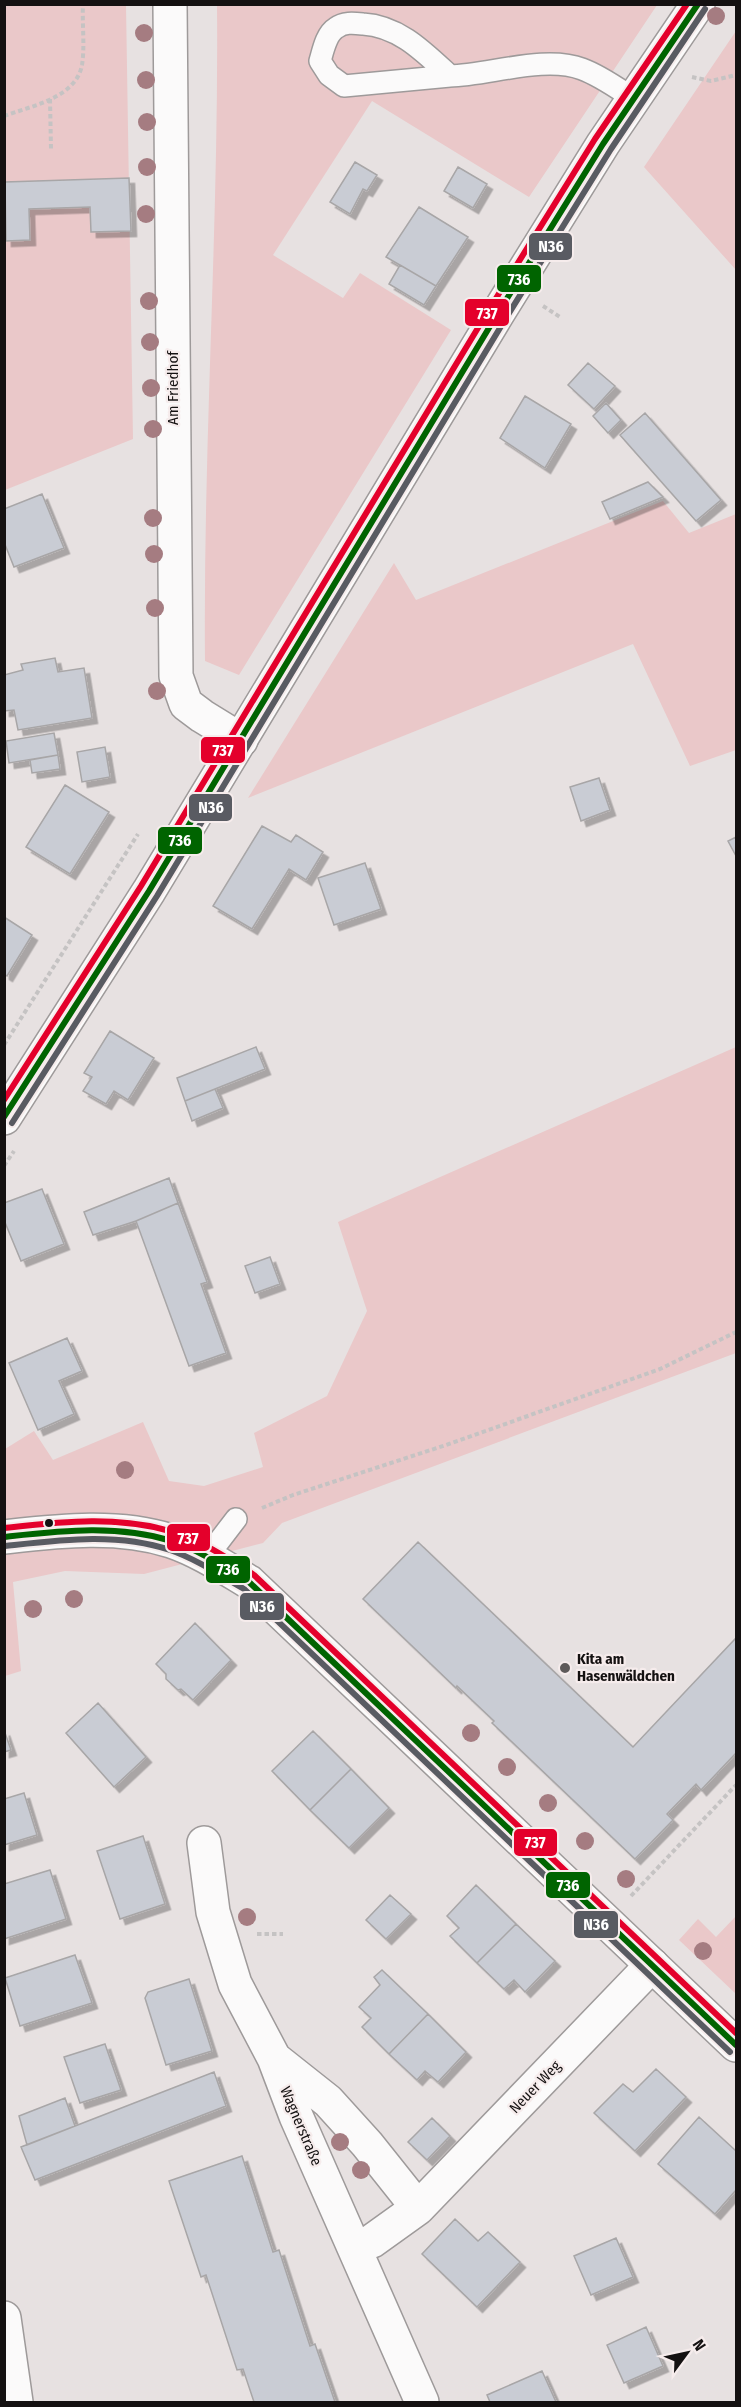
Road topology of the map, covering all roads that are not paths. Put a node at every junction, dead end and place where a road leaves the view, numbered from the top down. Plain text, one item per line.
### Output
1 (170, 4) edge
2 (698, 4) edge
3 (450, 75) junction
4 (634, 99) junction
5 (241, 740) junction
6 (4, 1118) edge
7 (237, 1519) road end
8 (4, 1537) edge
9 (207, 1557) junction
10 (204, 1843) dead end
11 (652, 1965) junction
12 (736, 2045) edge
13 (274, 2058) junction
14 (418, 2208) junction
15 (356, 2248) junction
16 (4, 2318) edge
17 (16, 2403) edge
18 (422, 2403) edge

1 - 5 street, Am Friedhof
2 - 4 street
3 - 3 lane
3 - 4 lane
4 - 5 street
5 - 6 street
7 - 9 lane
8 - 9 street
9 - 11 street
10 - 13 street, Wagnerstraße
11 - 12 street
11 - 14 street, Neuer Weg
13 - 14 street
13 - 15 street, Wagnerstraße
14 - 15 street, Neuer Weg
15 - 18 street, Wagnerstraße
16 - 17 street

